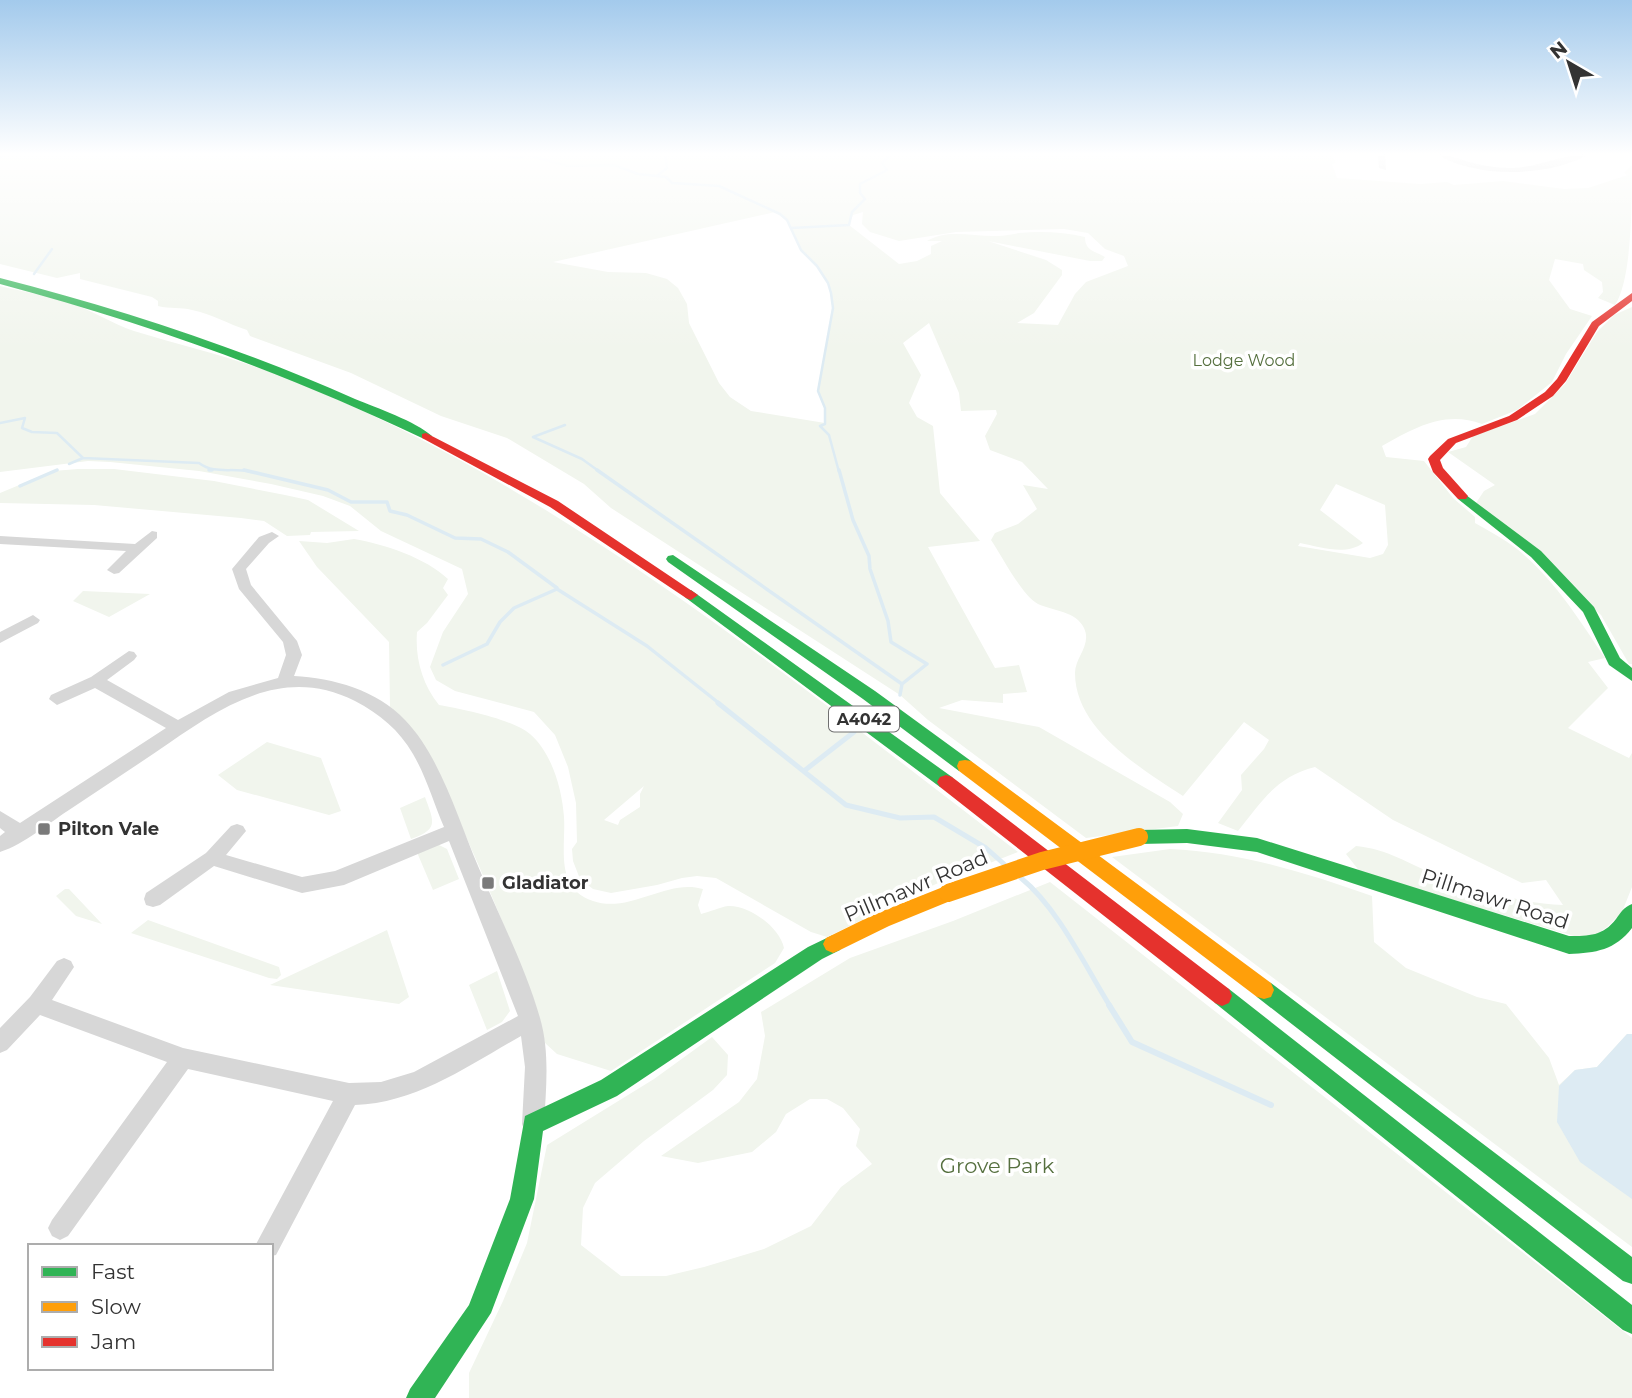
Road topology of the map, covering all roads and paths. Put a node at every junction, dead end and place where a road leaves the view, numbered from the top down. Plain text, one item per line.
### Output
1 (0, 272) edge
2 (0, 281) edge
3 (1632, 296) edge
4 (577, 500) dead end
5 (152, 536) dead end
6 (272, 536) dead end
7 (0, 540) edge
8 (137, 548) junction
9 (656, 548) dead end
10 (114, 570) dead end
11 (33, 620) dead end
12 (0, 638) edge
13 (129, 656) dead end
14 (1632, 676) edge
15 (285, 680) junction
16 (96, 681) junction
17 (57, 699) dead end
18 (177, 727) junction
19 (0, 818) edge
20 (237, 831) dead end
21 (454, 831) junction
22 (19, 833) junction
23 (0, 845) edge
24 (212, 858) junction
25 (153, 899) dead end
26 (1632, 912) edge
27 (64, 967) dead end
28 (37, 1004) junction
29 (530, 1020) junction
30 (0, 1043) edge
31 (183, 1058) junction
32 (349, 1094) junction
33 (533, 1124) junction
34 (60, 1228) dead end
35 (268, 1244) edge
36 (1632, 1272) edge
37 (1632, 1321) edge
38 (419, 1398) edge

1 - 4 main road
2 - 37 main road, A4042
3 - 14 main road
5 - 8 street
6 - 15 street
7 - 8 street
8 - 10 street
9 - 36 main road, A4042
11 - 12 street
13 - 16 street
15 - 18 street
15 - 21 street
16 - 17 street
16 - 18 street
18 - 22 street
19 - 22 street
20 - 24 street
21 - 24 street
21 - 29 street
22 - 23 street
24 - 25 street
26 - 33 main road, Pillmawr Road, bridge
27 - 28 street
28 - 30 street
28 - 31 street
29 - 32 street
29 - 33 street
31 - 32 street
31 - 34 street
32 - 35 street
33 - 38 main road

